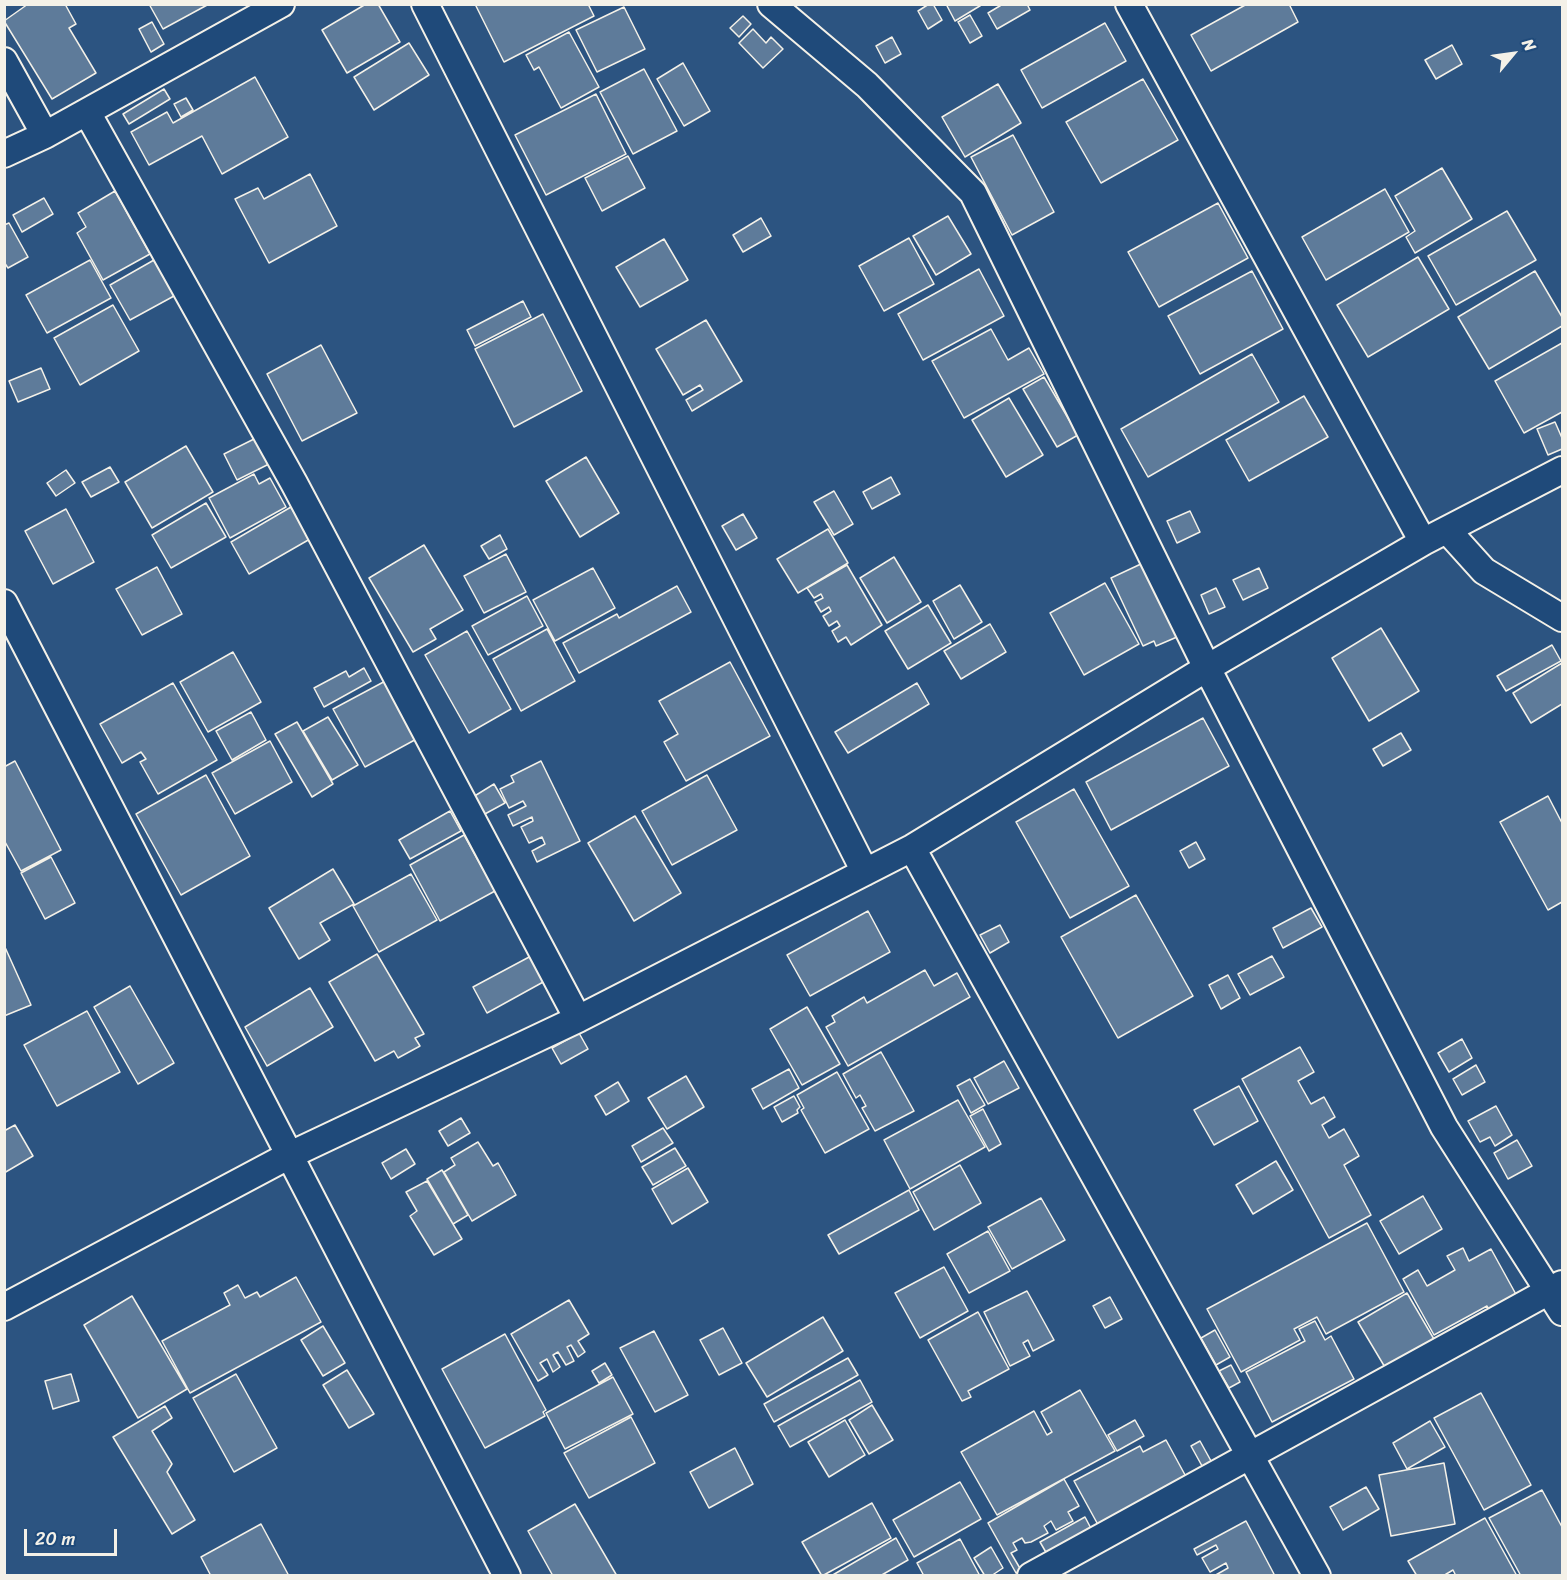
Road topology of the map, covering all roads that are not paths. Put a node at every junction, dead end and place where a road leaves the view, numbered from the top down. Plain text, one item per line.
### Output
1 (281, 4) edge
2 (425, 4) edge
3 (771, 4) edge
4 (1129, 4) edge
5 (4, 61) edge
6 (87, 112) junction
7 (45, 135) junction
8 (4, 154) edge
9 (1563, 470) edge
10 (1447, 530) junction
11 (1423, 542) junction
12 (4, 603) edge
13 (1563, 618) edge
14 (1207, 668) junction
15 (912, 848) junction
16 (865, 872) junction
17 (578, 1019) junction
18 (288, 1156) junction
19 (1558, 1296) edge
20 (4, 1307) edge
21 (1249, 1454) junction
22 (507, 1575) edge
23 (1031, 1575) edge
24 (1317, 1575) edge

1 - 6 street
2 - 16 street
3 - 14 street
4 - 11 street
5 - 7 street
6 - 7 street
6 - 17 street
7 - 8 street
9 - 10 street
10 - 11 street
10 - 13 street
11 - 14 street
12 - 18 street
14 - 15 street
14 - 19 street
15 - 16 street
15 - 21 street
16 - 17 street
17 - 18 street
18 - 20 street
18 - 22 street
19 - 21 street
21 - 23 street
21 - 24 street

